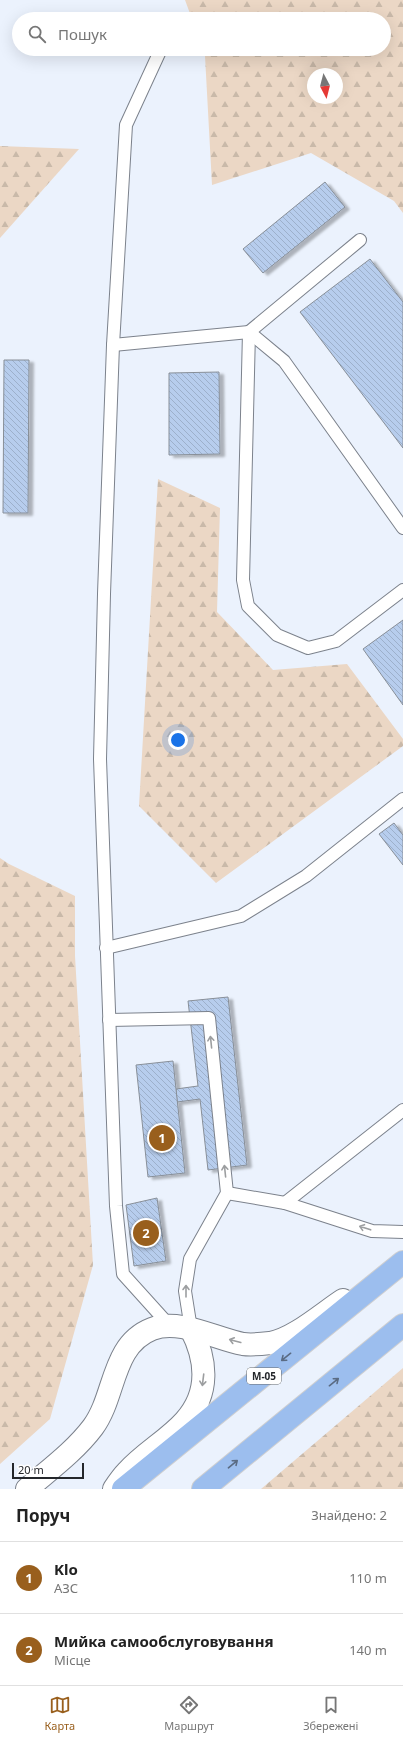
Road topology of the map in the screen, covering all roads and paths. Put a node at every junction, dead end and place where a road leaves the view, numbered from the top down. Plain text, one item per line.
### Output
1 (158, 56) edge
2 (360, 240) dead end
3 (249, 332) junction
4 (113, 345) junction
5 (403, 528) edge
6 (403, 590) edge
7 (403, 799) edge
8 (106, 948) junction
9 (109, 1020) junction
10 (403, 1110) edge
11 (227, 1193) junction
12 (285, 1203) junction
13 (403, 1232) edge
14 (403, 1260) edge
15 (169, 1325) junction
16 (403, 1325) edge
17 (191, 1329) junction
18 (27, 1489) edge
19 (114, 1489) edge
20 (123, 1489) edge
21 (203, 1489) edge

1 - 4 lane
2 - 3 lane
3 - 4 lane
3 - 5 lane
3 - 6 lane
4 - 8 lane
7 - 8 lane
8 - 9 lane
11 -> 9 lane
9 - 15 lane
10 - 12 lane
11 - 12 lane
17 -> 11 lane
13 -> 12 lane
14 -> 17 street
14 -> 20 highway, М-05
15 - 17 street
15 - 18 street
21 -> 16 highway
17 -> 19 street

